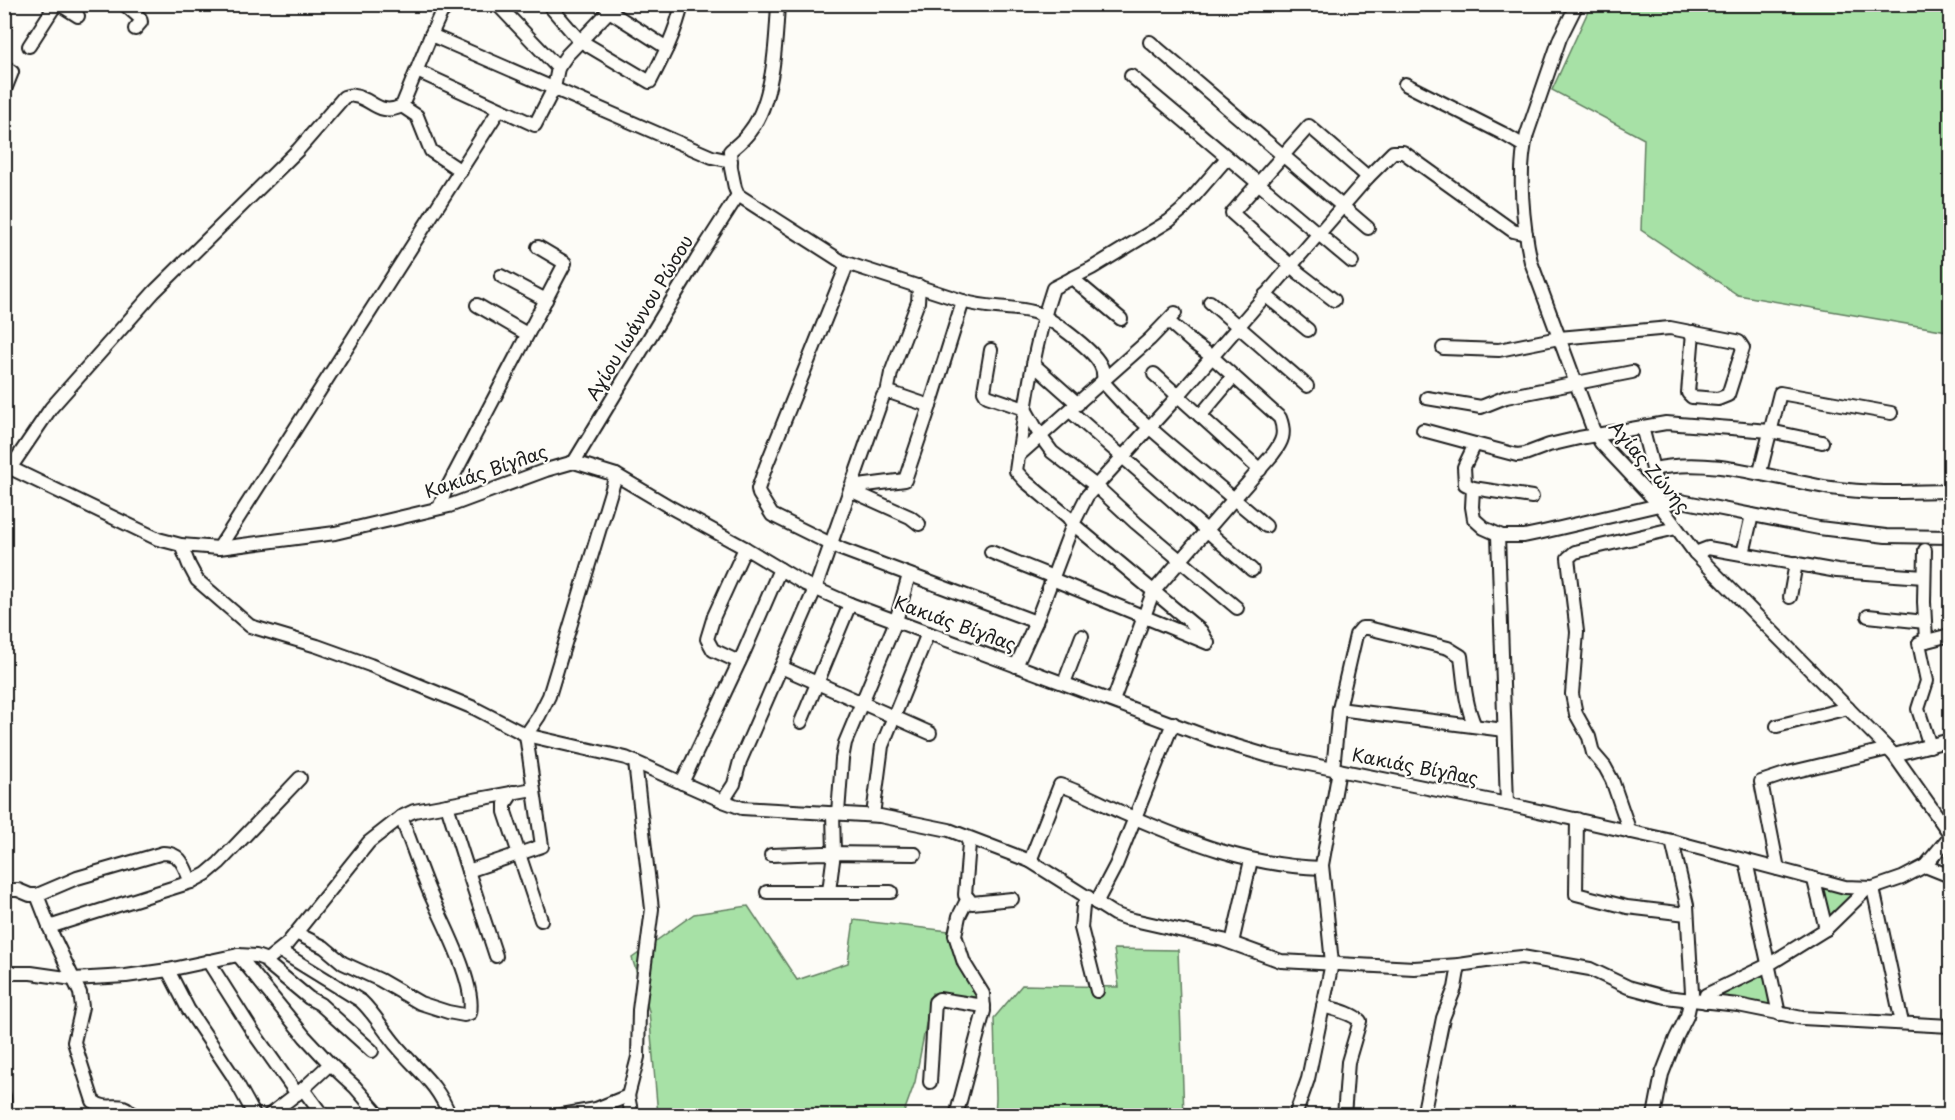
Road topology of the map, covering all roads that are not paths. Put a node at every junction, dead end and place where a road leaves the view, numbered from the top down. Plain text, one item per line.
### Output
1 (57, 4) edge
2 (124, 4) edge
3 (497, 4) edge
4 (548, 4) edge
5 (682, 4) edge
6 (778, 4) edge
7 (1577, 4) edge
8 (445, 6) edge
9 (609, 7) edge
10 (78, 16) dead end
11 (135, 29) dead end
12 (430, 35) junction
13 (579, 40) junction
14 (1150, 42) dead end
15 (29, 46) dead end
16 (668, 48) junction
17 (4, 66) edge
18 (558, 68) junction
19 (417, 71) junction
20 (1131, 76) dead end
21 (1405, 84) dead end
22 (554, 88) junction
23 (4, 92) edge
24 (402, 106) junction
25 (499, 110) junction
26 (4, 134) edge
27 (4, 144) edge
28 (1524, 146) junction
29 (1284, 155) junction
30 (1227, 158) junction
31 (731, 161) junction
32 (461, 171) junction
33 (1368, 177) junction
34 (1258, 183) junction
35 (738, 195) junction
36 (1344, 206) junction
37 (1368, 228) dead end
38 (1318, 234) junction
39 (1526, 234) junction
40 (538, 247) dead end
41 (843, 262) junction
42 (1352, 262) dead end
43 (1291, 265) junction
44 (501, 276) dead end
45 (1072, 278) junction
46 (919, 286) junction
47 (1265, 295) junction
48 (546, 300) junction
49 (963, 300) junction
50 (1334, 300) dead end
51 (1210, 302) dead end
52 (477, 305) dead end
53 (1043, 316) junction
54 (1121, 319) dead end
55 (1238, 326) junction
56 (1308, 330) dead end
57 (1693, 332) junction
58 (527, 334) junction
59 (1559, 338) junction
60 (1443, 348) dead end
61 (991, 350) dead end
62 (1211, 356) junction
63 (1033, 364) junction
64 (1632, 372) dead end
65 (1154, 374) dead end
66 (1233, 377) junction
67 (1103, 382) junction
68 (1576, 383) junction
69 (1307, 386) dead end
70 (886, 393) junction
71 (1178, 396) junction
72 (1426, 398) dead end
73 (930, 406) junction
74 (1074, 408) junction
75 (1026, 409) junction
76 (1891, 413) dead end
77 (1200, 417) junction
78 (1150, 427) junction
79 (1642, 427) junction
80 (1423, 430) dead end
81 (1770, 431) junction
82 (1596, 435) junction
83 (1041, 437) junction
84 (1822, 442) dead end
85 (1475, 444) junction
86 (1018, 456) junction
87 (1123, 457) junction
88 (574, 462) junction
89 (8, 466) edge
90 (1653, 469) junction
91 (1260, 470) junction
92 (1760, 472) junction
93 (616, 475) junction
94 (1096, 486) junction
95 (1473, 488) junction
96 (850, 489) junction
97 (1950, 491) edge
98 (1532, 497) dead end
99 (1234, 499) junction
100 (1660, 506) junction
101 (439, 508) junction
102 (1752, 515) junction
103 (919, 524) dead end
104 (1073, 524) junction
105 (1266, 526) dead end
106 (1676, 528) junction
107 (1207, 530) junction
108 (1498, 535) junction
109 (1950, 537) edge
110 (830, 544) junction
111 (181, 546) junction
112 (219, 548) junction
113 (745, 548) junction
114 (1925, 550) dead end
115 (991, 552) dead end
116 (1695, 553) junction
117 (1743, 554) junction
118 (1180, 561) junction
119 (1796, 563) junction
120 (780, 569) junction
121 (1252, 570) dead end
122 (909, 575) junction
123 (1924, 577) junction
124 (1053, 578) junction
125 (815, 589) junction
126 (1153, 592) junction
127 (1790, 597) dead end
128 (850, 604) junction
129 (1237, 608) dead end
130 (1145, 616) junction
131 (1868, 616) dead end
132 (896, 621) junction
133 (1036, 622) junction
134 (1925, 622) junction
135 (928, 633) junction
136 (1950, 635) edge
137 (1082, 636) dead end
138 (1926, 641) junction
139 (739, 662) junction
140 (1016, 666) junction
141 (780, 667) junction
142 (818, 683) junction
143 (1064, 683) junction
144 (1113, 701) junction
145 (862, 704) junction
146 (1848, 708) junction
147 (1339, 709) junction
148 (893, 718) junction
149 (801, 723) dead end
150 (1173, 723) junction
151 (1475, 726) junction
152 (1777, 726) dead end
153 (1504, 730) junction
154 (930, 733) dead end
155 (526, 735) junction
156 (1950, 740) edge
157 (1930, 746) junction
158 (1891, 752) junction
159 (635, 762) junction
160 (1336, 770) junction
161 (300, 777) dead end
162 (682, 783) junction
163 (533, 789) junction
164 (513, 792) junction
165 (723, 801) junction
166 (447, 804) junction
167 (1507, 804) junction
168 (836, 813) junction
169 (873, 816) junction
170 (401, 818) junction
171 (1135, 818) junction
172 (1577, 819) junction
173 (1630, 832) junction
174 (1950, 835) edge
175 (966, 837) junction
176 (1672, 841) junction
177 (834, 853) junction
178 (519, 854) junction
179 (915, 854) dead end
180 (771, 855) dead end
181 (1251, 860) junction
182 (1030, 861) junction
183 (1746, 861) junction
184 (1925, 866) junction
185 (1322, 868) junction
186 (1778, 869) junction
187 (468, 871) junction
188 (1950, 876) edge
189 (1814, 880) junction
190 (191, 882) junction
191 (1870, 888) junction
192 (4, 890) edge
193 (829, 891) junction
194 (767, 892) dead end
195 (891, 892) dead end
196 (37, 895) junction
197 (968, 897) junction
198 (1012, 899) dead end
199 (1092, 900) junction
200 (1688, 914) junction
201 (541, 920) dead end
202 (49, 927) junction
203 (1826, 929) junction
204 (297, 933) junction
205 (1232, 943) junction
206 (280, 951) junction
207 (238, 955) junction
208 (496, 956) dead end
209 (267, 960) junction
210 (208, 961) junction
211 (1332, 963) junction
212 (1459, 965) junction
213 (1768, 965) junction
214 (168, 970) junction
215 (4, 973) edge
216 (73, 979) junction
217 (1097, 992) dead end
218 (1692, 997) junction
219 (1706, 998) junction
220 (984, 1006) junction
221 (1323, 1006) junction
222 (1779, 1014) junction
223 (1902, 1023) junction
224 (1950, 1026) edge
225 (372, 1051) dead end
226 (330, 1064) junction
227 (930, 1082) dead end
228 (300, 1091) junction
229 (4, 1096) edge
230 (628, 1096) junction
231 (5, 1116) edge
232 (133, 1116) edge
233 (255, 1116) edge
234 (268, 1116) edge
235 (322, 1116) edge
236 (380, 1116) edge
237 (450, 1116) edge
238 (556, 1116) edge
239 (632, 1116) edge
240 (956, 1116) edge
241 (1295, 1116) edge
242 (1344, 1116) edge
243 (1423, 1116) edge
244 (1654, 1116) edge

1 - 10 street
1 - 15 street
2 - 11 street
3 - 18 street
4 - 13 street
5 - 16 street
6 - 31 street
7 - 28 street, Αγίας Ζώνης
8 - 12 street
9 - 13 street
9 - 16 street
12 - 19 street
12 - 22 street
13 - 16 street
13 - 18 street
14 - 29 street
17 - 23 street
18 - 22 street
19 - 24 street
19 - 25 street
20 - 30 street
21 - 28 street
22 - 25 street
22 - 31 street
24 - 32 street
24 - 89 street
25 - 32 street
26 - 27 street
28 - 39 street, Αγίας Ζώνης
29 - 33 street
29 - 34 street
29 - 36 street
30 - 34 street
30 - 45 street
31 - 35 street
32 - 112 street
33 - 36 street
33 - 39 street
34 - 38 street
34 - 43 street
35 - 41 street
35 - 88 street, Αγίου Ιωάννου Ρώσου
36 - 37 street
36 - 38 street
38 - 42 street
38 - 43 street
39 - 59 street, Αγίας Ζώνης
40 - 48 street
41 - 46 street
41 - 110 street
43 - 47 street
43 - 50 street
44 - 48 street
45 - 53 street
45 - 54 street
46 - 49 street
46 - 70 street
47 - 55 street
47 - 56 street
48 - 58 street
49 - 53 street
49 - 73 street
51 - 55 street
52 - 58 street
53 - 63 street
53 - 67 street
55 - 62 street
55 - 69 street
57 - 57 street
57 - 59 street
58 - 101 street
59 - 60 street
59 - 68 street, Αγίας Ζώνης
61 - 75 street
62 - 66 street
62 - 67 street
62 - 71 street
63 - 74 street
63 - 75 street
64 - 68 street
65 - 71 street
66 - 77 street
66 - 91 street
67 - 74 street
67 - 78 street
68 - 72 street
68 - 82 street, Αγίας Ζώνης
70 - 73 street
70 - 96 street
71 - 77 street
71 - 78 street
73 - 96 street
74 - 83 street
74 - 87 street
75 - 83 street
75 - 86 street
76 - 81 street
77 - 91 street
78 - 87 street
78 - 99 street
79 - 81 street
79 - 82 street
79 - 90 street
80 - 85 street
81 - 84 street
81 - 92 street
82 - 85 street
82 - 100 street, Αγίας Ζώνης
83 - 86 street
83 - 94 street
85 - 95 street
86 - 104 street
87 - 94 street
87 - 107 street
88 - 93 street, Κακιάς Βίγλας
88 - 101 street, Κακιάς Βίγλας
89 - 111 street, Κακιάς Βίγλας
90 - 92 street
90 - 100 street
91 - 99 street
92 - 97 street
93 - 113 street, Κακιάς Βίγλας
93 - 155 street
94 - 104 street
94 - 118 street
95 - 98 street
95 - 108 street
96 - 103 street
96 - 110 street
99 - 105 street
99 - 107 street
100 - 102 street
100 - 106 street, Αγίας Ζώνης
100 - 108 street
101 - 112 street, Κακιάς Βίγλας
102 - 109 street
102 - 117 street
104 - 124 street
104 - 126 street
106 - 116 street, Αγίας Ζώνης
106 - 173 street
107 - 118 street
107 - 121 street
108 - 153 street
110 - 122 street
110 - 125 street
111 - 112 street, Κακιάς Βίγλας
111 - 155 street
113 - 120 street, Κακιάς Βίγλας
113 - 139 street
114 - 123 street
115 - 124 street
116 - 117 street
116 - 146 street, Αγίας Ζώνης
117 - 119 street
118 - 126 street
118 - 129 street
119 - 123 street
119 - 127 street
120 - 125 street, Κακιάς Βίγλας
120 - 139 street
122 - 132 street
122 - 133 street
123 - 134 street
124 - 130 street
124 - 133 street
125 - 128 street, Κακιάς Βίγλας
125 - 141 street
126 - 130 street
126 - 130 street
128 - 132 street, Κακιάς Βίγλας
128 - 142 street
130 - 144 street
131 - 134 street
132 - 135 street, Κακιάς Βίγλας
132 - 145 street
133 - 140 street
134 - 138 street
135 - 140 street, Κακιάς Βίγλας
135 - 148 street
136 - 138 street
137 - 143 street
138 - 157 street
139 - 162 street
140 - 143 street, Κακιάς Βίγλας
141 - 142 street
141 - 165 street
142 - 145 street
142 - 149 street
143 - 144 street, Κακιάς Βίγλας
144 - 150 street, Κακιάς Βίγλας
145 - 148 street
145 - 168 street
146 - 152 street
146 - 158 street, Αγίας Ζώνης
147 - 151 street
147 - 151 street
147 - 160 street
148 - 154 street
148 - 169 street
150 - 160 street, Κακιάς Βίγλας
150 - 171 street
151 - 153 street
153 - 167 street
155 - 159 street
155 - 163 street
156 - 157 street
157 - 158 street
158 - 174 street, Αγίας Ζώνης
158 - 186 street
159 - 162 street
159 - 230 street
160 - 167 street, Κακιάς Βίγλας
160 - 185 street
161 - 190 street
162 - 165 street
163 - 164 street
163 - 178 street
164 - 166 street
164 - 178 street
165 - 168 street
166 - 170 street
166 - 187 street
167 - 172 street, Κακιάς Βίγλας
168 - 169 street
168 - 177 street
169 - 175 street
170 - 204 street
170 - 204 street
171 - 181 street
171 - 182 street
171 - 199 street
172 - 173 street, Κακιάς Βίγλας
172 - 200 street
173 - 176 street, Κακιάς Βίγλας
174 - 184 street
175 - 182 street
175 - 197 street
176 - 183 street, Κακιάς Βίγλας
176 - 200 street
177 - 179 street
177 - 180 street
177 - 193 street
178 - 187 street
178 - 201 street
181 - 185 street
181 - 205 street
182 - 199 street
183 - 186 street, Κακιάς Βίγλας
183 - 213 street
184 - 188 street
184 - 191 street, Κακιάς Βίγλας
185 - 211 street
186 - 189 street, Κακιάς Βίγλας
187 - 208 street
189 - 191 street, Κακιάς Βίγλας
189 - 203 street
190 - 196 street
190 - 202 street
191 - 203 street
191 - 223 street
192 - 196 street
193 - 194 street
193 - 195 street
196 - 202 street
197 - 198 street
197 - 220 street
199 - 205 street
199 - 217 street
200 - 218 street
202 - 216 street
203 - 213 street
204 - 206 street
205 - 211 street
206 - 209 street
206 - 237 street
207 - 209 street
207 - 210 street
207 - 226 street
209 - 225 street
210 - 214 street
210 - 228 street
211 - 212 street
211 - 221 street
212 - 218 street
212 - 243 street
213 - 219 street
213 - 222 street
214 - 216 street
214 - 233 street
215 - 216 street
216 - 232 street
218 - 219 street
218 - 244 street
219 - 222 street
220 - 227 street
220 - 240 street
221 - 241 street
221 - 242 street
222 - 223 street
223 - 224 street
226 - 228 street
226 - 236 street
228 - 234 street
228 - 235 street
229 - 231 street
230 - 238 street
230 - 239 street

